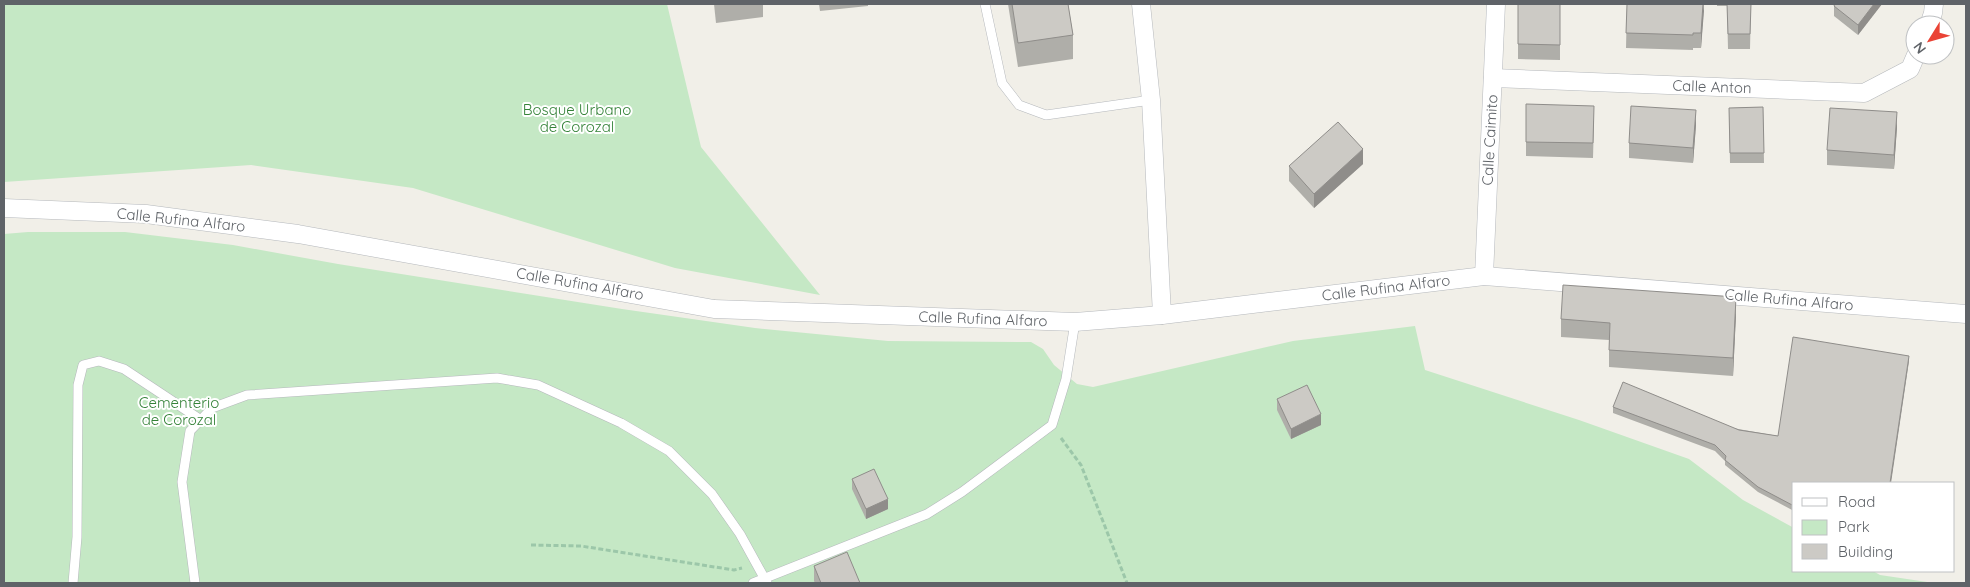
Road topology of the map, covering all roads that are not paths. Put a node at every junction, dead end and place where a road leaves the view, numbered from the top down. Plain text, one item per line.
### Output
1 (985, 4) edge
2 (1141, 4) edge
3 (1496, 4) edge
4 (1912, 65) edge
5 (1493, 78) junction
6 (1151, 100) junction
7 (4, 208) edge
8 (1484, 276) junction
9 (1966, 314) edge
10 (1162, 315) junction
11 (1075, 322) junction
12 (201, 420) junction
13 (766, 581) edge
14 (73, 583) edge
15 (195, 583) edge
16 (753, 583) edge

1 - 6 lane
2 - 6 street
3 - 5 street, Calle Caimito
4 - 5 street, Calle Anton
5 - 8 street, Calle Caimito
6 - 10 street
7 - 11 street, Calle Rufina Alfaro
8 - 9 street, Calle Rufina Alfaro
8 - 10 street, Calle Rufina Alfaro
10 - 11 street, Calle Rufina Alfaro
11 - 13 lane
12 - 13 lane
12 - 14 lane
12 - 15 lane
13 - 16 lane

